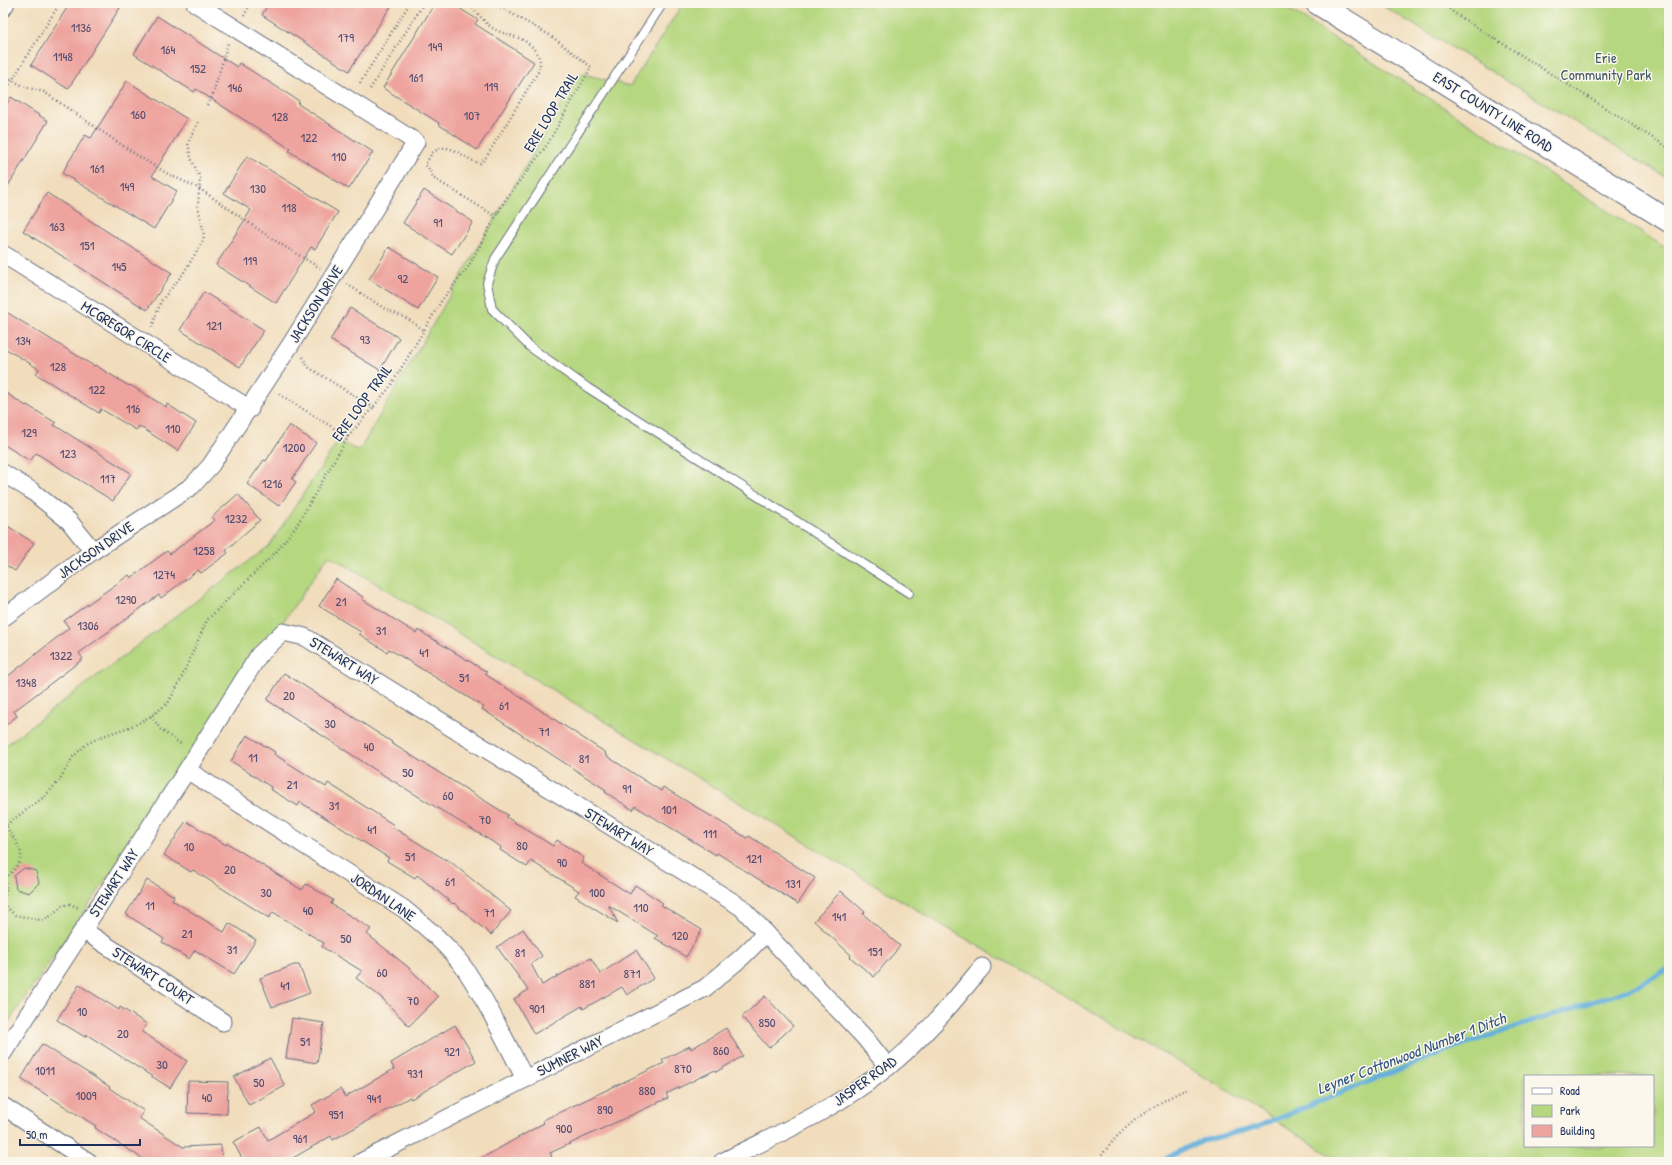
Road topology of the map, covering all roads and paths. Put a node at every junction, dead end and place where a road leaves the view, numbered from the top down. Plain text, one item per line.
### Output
1 (6, 3) edge
2 (60, 3) edge
3 (195, 3) edge
4 (251, 3) edge
5 (410, 3) edge
6 (424, 3) edge
7 (466, 3) edge
8 (493, 3) edge
9 (663, 3) edge
10 (1317, 3) edge
11 (1444, 3) edge
12 (3, 8) edge
13 (242, 18) dead end
14 (230, 39) dead end
15 (3, 75) edge
16 (12, 81) junction
17 (360, 83) dead end
18 (370, 89) dead end
19 (3, 95) edge
20 (207, 105) dead end
21 (199, 120) dead end
22 (1669, 148) edge
23 (200, 189) junction
24 (495, 216) junction
25 (1669, 221) edge
26 (3, 254) edge
27 (322, 269) dead end
28 (344, 282) dead end
29 (152, 327) dead end
30 (423, 330) junction
31 (302, 356) dead end
32 (279, 394) dead end
33 (374, 408) junction
34 (250, 409) junction
35 (348, 437) junction
36 (3, 473) edge
37 (93, 551) junction
38 (909, 593) dead end
39 (3, 618) edge
40 (151, 716) junction
41 (181, 744) dead end
42 (187, 770) junction
43 (4, 827) edge
44 (3, 875) edge
45 (5, 878) junction
46 (3, 900) edge
47 (3, 904) edge
48 (80, 909) dead end
49 (83, 930) junction
50 (766, 933) junction
51 (982, 967) dead end
52 (223, 1022) dead end
53 (3, 1053) edge
54 (888, 1067) junction
55 (524, 1079) junction
56 (1188, 1088) dead end
57 (3, 1106) edge
58 (89, 1162) edge
59 (361, 1162) edge
60 (722, 1162) edge
61 (1097, 1162) edge

1 - 12 street
2 - 16 path
3 - 34 street, JACKSON DRIVE
4 - 13 path
5 - 17 path
6 - 18 path
7 - 24 path
8 - 24 path, ERIE LOOP TRAIL
9 - 38 lane
10 - 25 main road, EAST COUNTY LINE ROAD
11 - 22 path
14 - 20 path
15 - 16 path
16 - 19 path
16 - 23 path
21 - 23 path
23 - 27 path
23 - 29 path
24 - 30 path, ERIE LOOP TRAIL
26 - 34 street, MCGREGOR CIRCLE
28 - 30 path
30 - 33 path, ERIE LOOP TRAIL
31 - 33 path
32 - 35 path
33 - 35 path, ERIE LOOP TRAIL
34 - 37 street, JACKSON DRIVE
35 - 40 path, ERIE LOOP TRAIL
36 - 37 street
37 - 39 street, JACKSON DRIVE
40 - 41 path
40 - 43 path, ERIE LOOP TRAIL
42 - 49 street, STEWART WAY
42 - 50 street, STEWART WAY
42 - 55 street, JORDAN LANE
43 - 45 path
44 - 45 path
45 - 46 path
47 - 48 path
49 - 52 street, STEWART COURT
49 - 53 street, STEWART WAY
50 - 54 street
50 - 55 street, SUMNER WAY
51 - 54 street, JASPER ROAD
54 - 60 street, JASPER ROAD
55 - 59 street, SUMNER WAY
56 - 61 path
57 - 58 street

